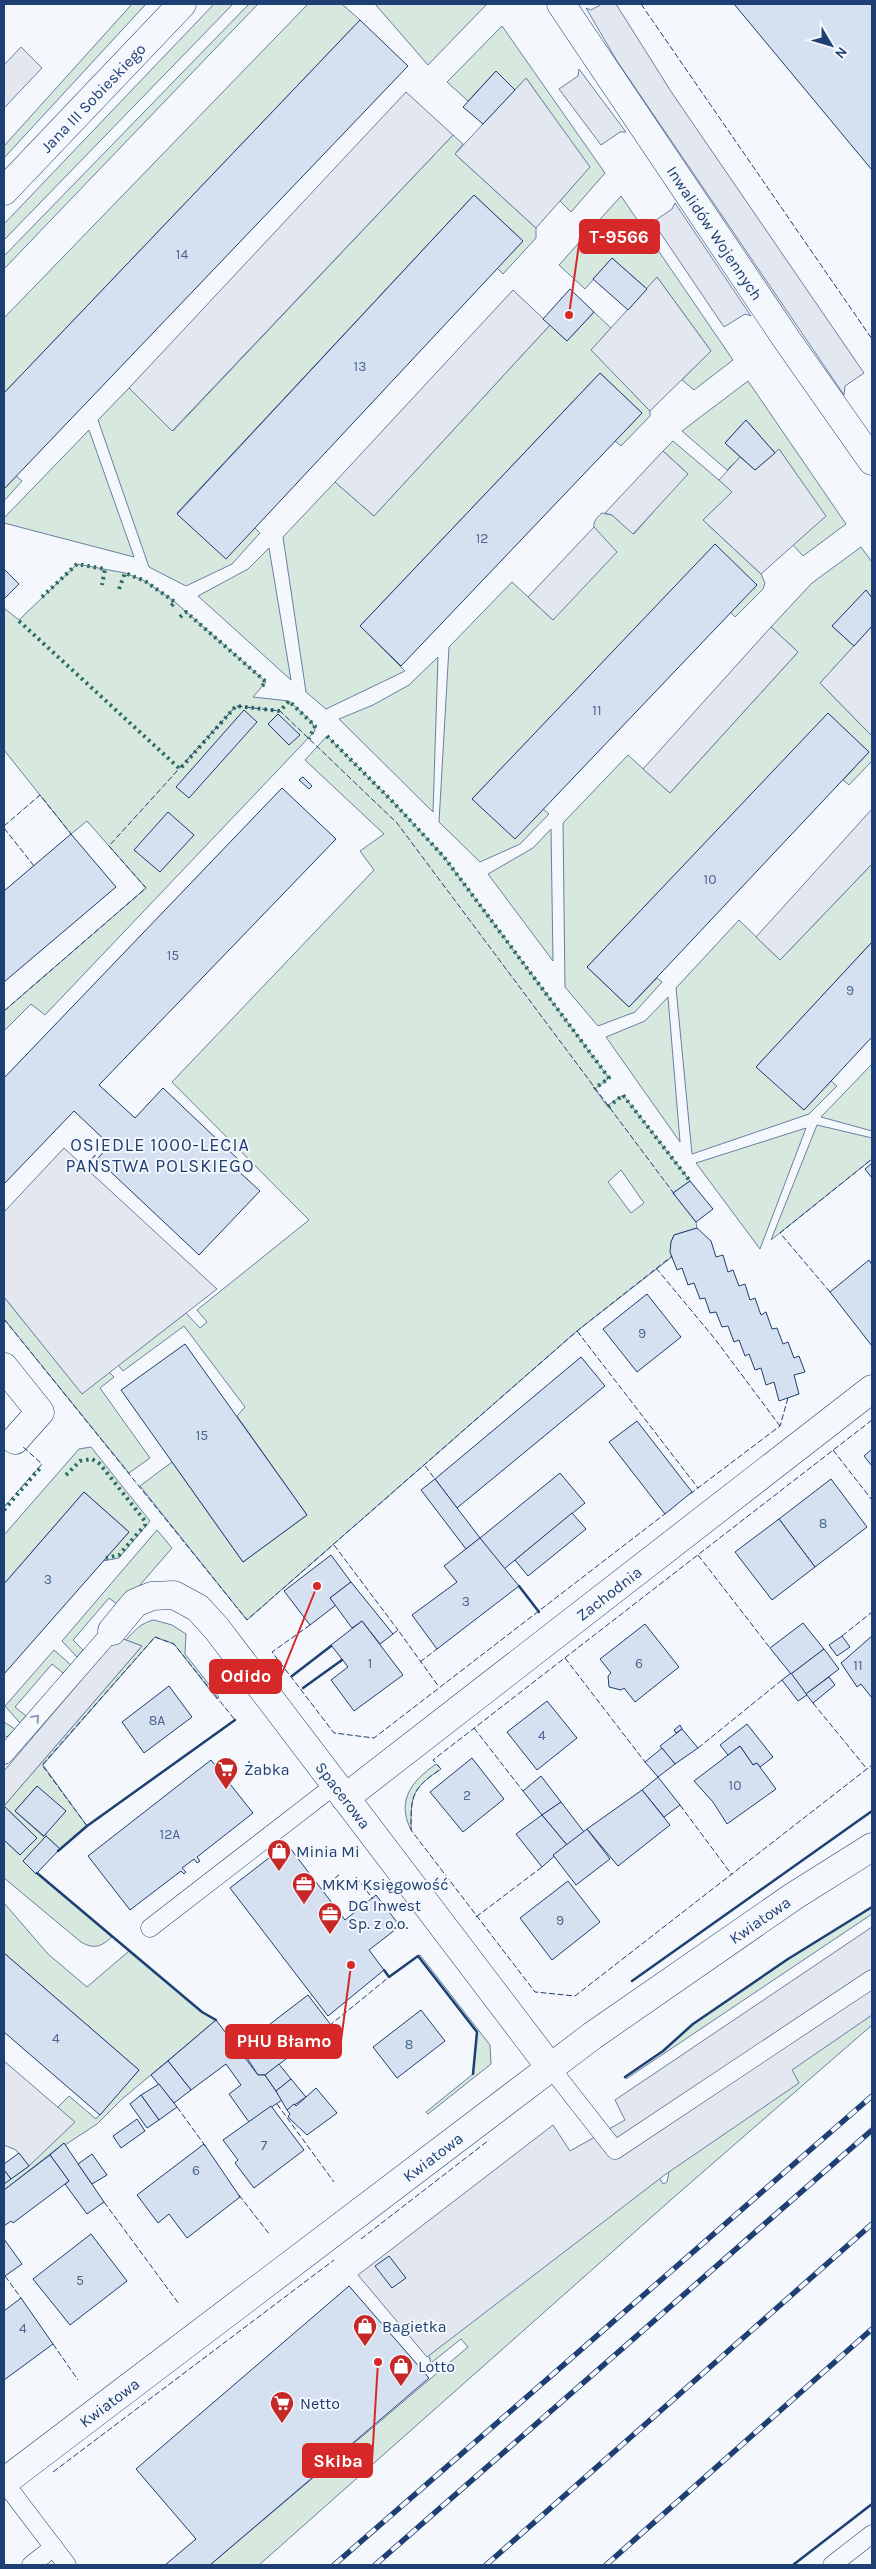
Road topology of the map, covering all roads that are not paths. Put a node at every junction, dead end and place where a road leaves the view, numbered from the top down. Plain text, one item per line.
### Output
1 (182, 4) edge
2 (560, 4) edge
3 (4, 191) edge
4 (872, 461) edge
5 (4, 1367) edge
6 (872, 1389) edge
7 (9, 1447) edge
8 (112, 1631) joint
9 (4, 1755) edge
10 (340, 1791) junction
11 (872, 1848) edge
12 (150, 1928) dead end
13 (872, 1979) edge
14 (550, 2067) junction
15 (4, 2482) edge
16 (872, 2534) edge
17 (54, 2547) junction
18 (31, 2565) edge
19 (67, 2565) edge
20 (832, 2565) edge

1 - 3 street, Jana III Sobieskiego
2 - 4 street, Inwalidów Wojennych
5 - 7 street
6 - 10 street, Zachodnia
9 -> 8 lane
8 - 10 street, Spacerowa
10 - 12 lane
10 - 14 street, Spacerowa
11 - 14 street, Kwiatowa
13 - 14 lane
14 - 15 street, Kwiatowa
15 - 17 lane
16 - 20 lane
17 - 18 lane
17 - 19 lane

